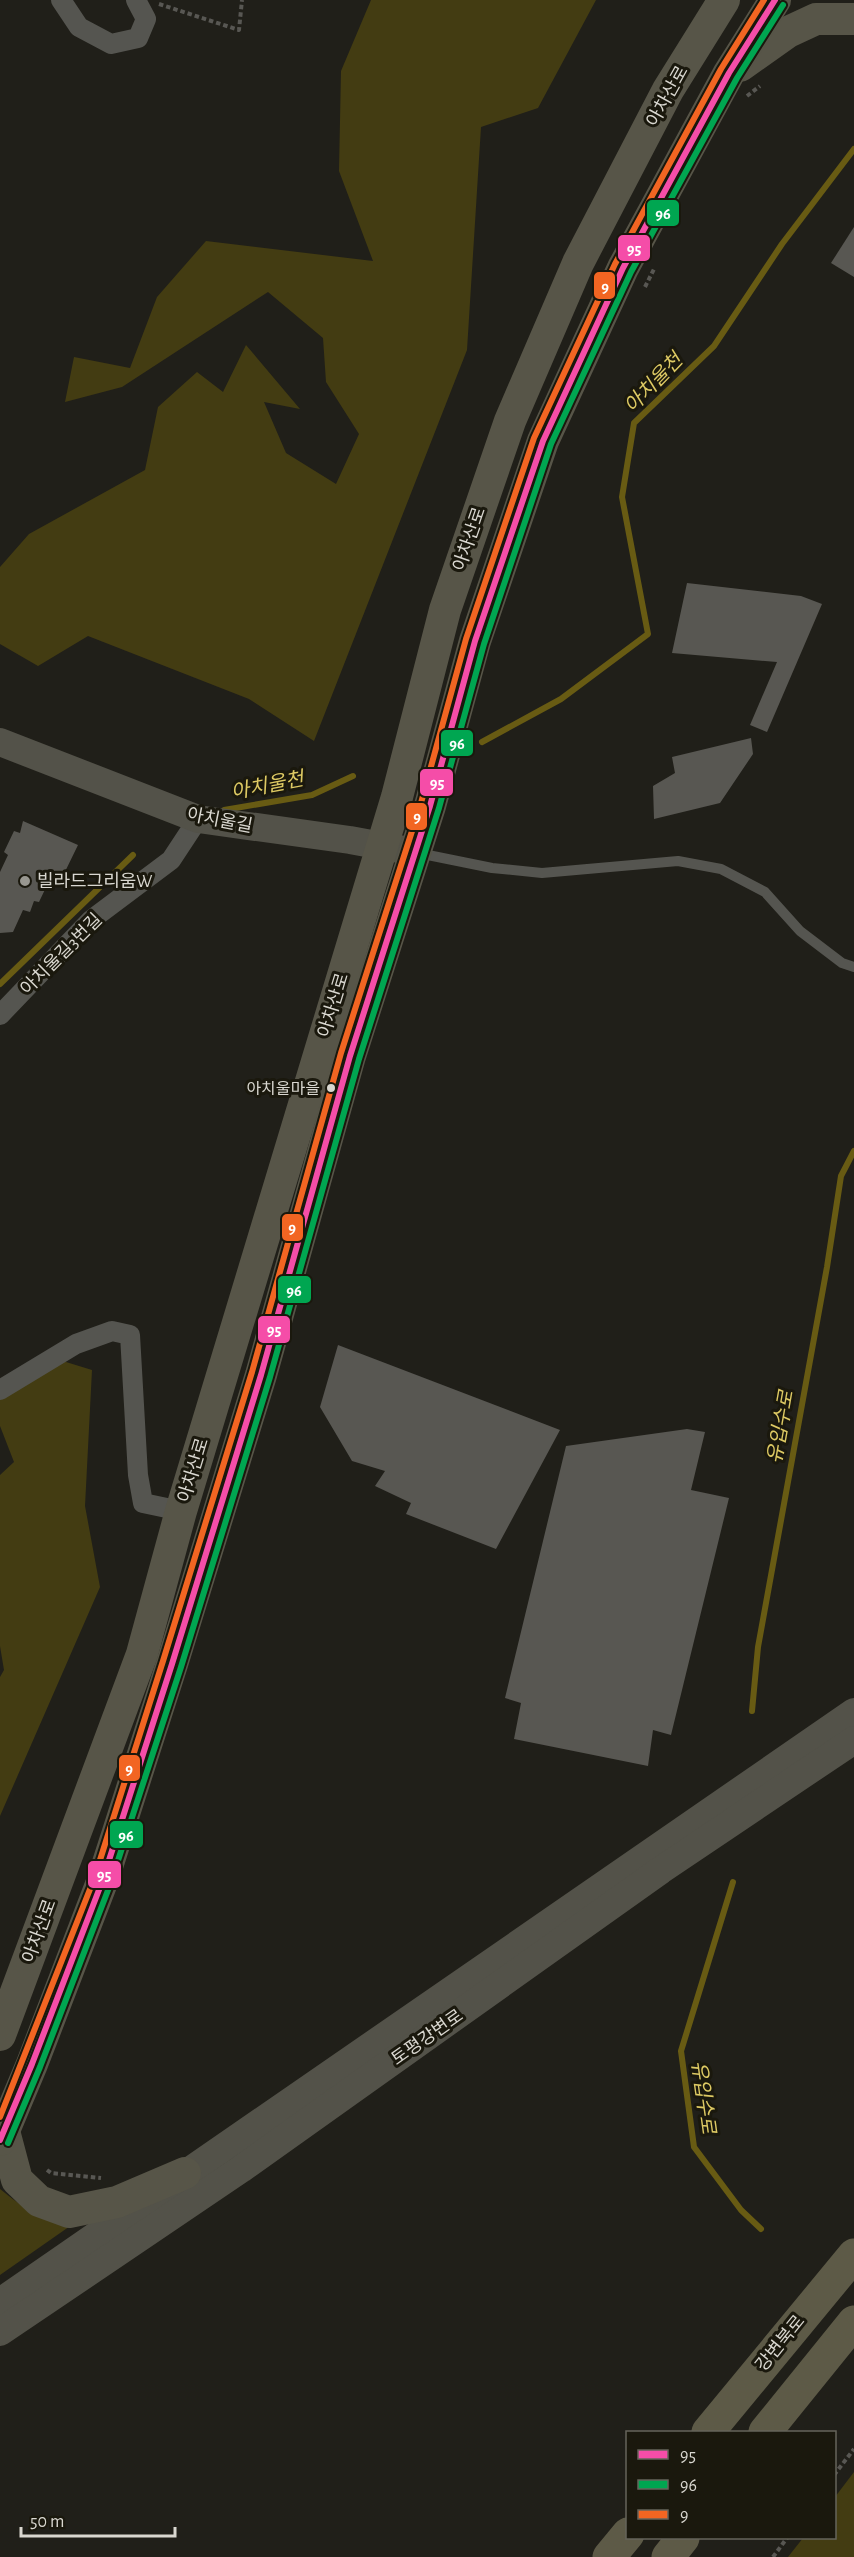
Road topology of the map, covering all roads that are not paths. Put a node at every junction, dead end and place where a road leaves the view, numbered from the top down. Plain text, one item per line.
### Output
1 (61, 0) edge
2 (136, 0) edge
3 (724, 0) edge
4 (775, 0) edge
5 (854, 19) edge
6 (737, 86) junction
7 (0, 742) edge
8 (198, 819) junction
9 (381, 846) junction
10 (415, 852) junction
11 (853, 966) edge
12 (0, 1015) edge
13 (0, 1390) edge
14 (181, 1511) junction
15 (854, 1712) edge
16 (854, 1740) edge
17 (0, 2035) edge
18 (2, 2135) edge
19 (185, 2173) junction
20 (854, 2254) edge
21 (0, 2302) edge
22 (854, 2322) edge
23 (0, 2332) edge
24 (710, 2431) edge
25 (767, 2431) edge
26 (626, 2535) edge
27 (682, 2539) edge
28 (609, 2557) edge
29 (668, 2557) edge

1 - 2 street
3 - 9 main road, 아차산로
4 - 6 main road, 아차산로
5 - 6 main road
6 - 10 main road, 아차산로
7 - 8 street, 아치울길
8 - 9 street, 아치울길
8 - 12 street, 아치울길3번길
9 - 10 street, 아치울길
9 - 14 main road, 아차산로
10 - 11 lane
10 - 18 main road, 아차산로
13 - 14 street
14 - 17 main road, 아차산로
15 - 19 street, 토평강변로
16 - 23 street, 토평강변로
18 - 19 main road
19 - 21 street, 토평강변로
20 - 24 highway, 강변북로
22 - 25 highway
26 - 28 highway
27 - 29 highway

